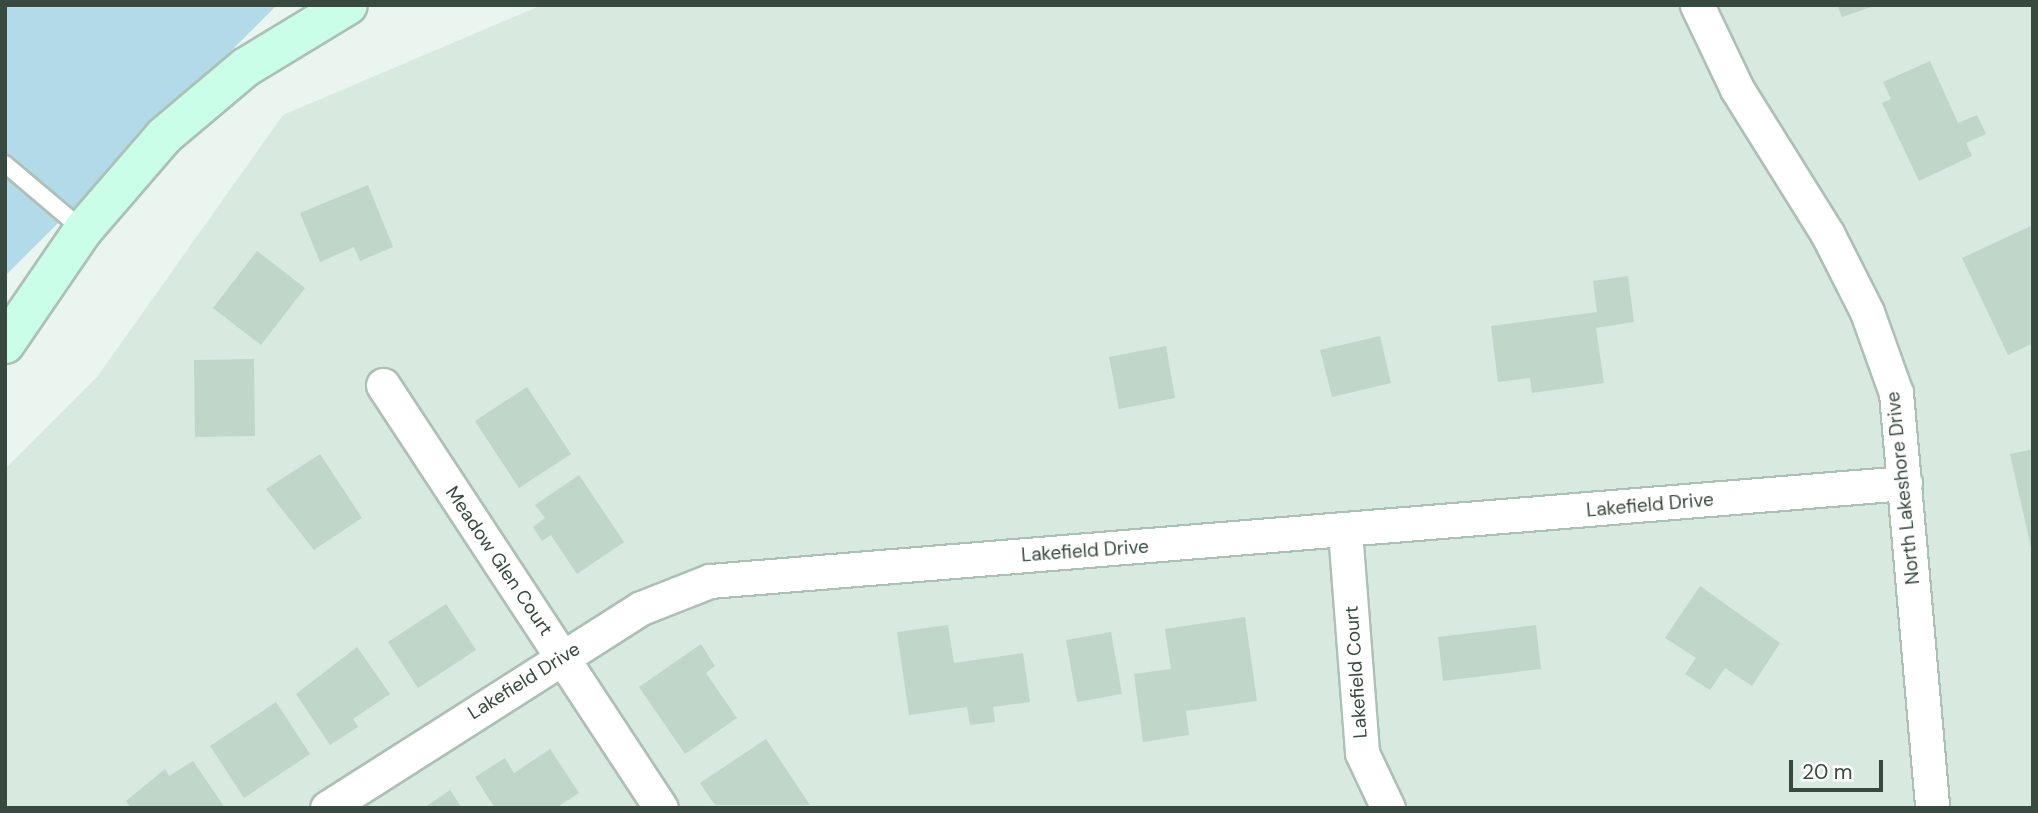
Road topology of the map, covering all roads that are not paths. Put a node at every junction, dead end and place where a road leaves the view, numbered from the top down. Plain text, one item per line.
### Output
1 (348, 5) edge
2 (1697, 5) edge
3 (5, 164) edge
4 (83, 230) junction
5 (5, 344) edge
6 (383, 385) dead end
7 (1905, 483) junction
8 (1345, 531) junction
9 (563, 657) junction
10 (327, 808) edge
11 (661, 808) edge
12 (1388, 808) edge
13 (1932, 808) edge

1 - 4 main road
2 - 7 street, North Lakeshore Drive
3 - 4 lane
4 - 5 main road
6 - 9 street, Meadow Glen Court
7 - 8 street, Lakefield Drive
7 - 13 street, North Lakeshore Drive
8 - 9 street, Lakefield Drive
8 - 12 street, Lakefield Court
9 - 10 street, Lakefield Drive
9 - 11 street, Meadow Glen Court

